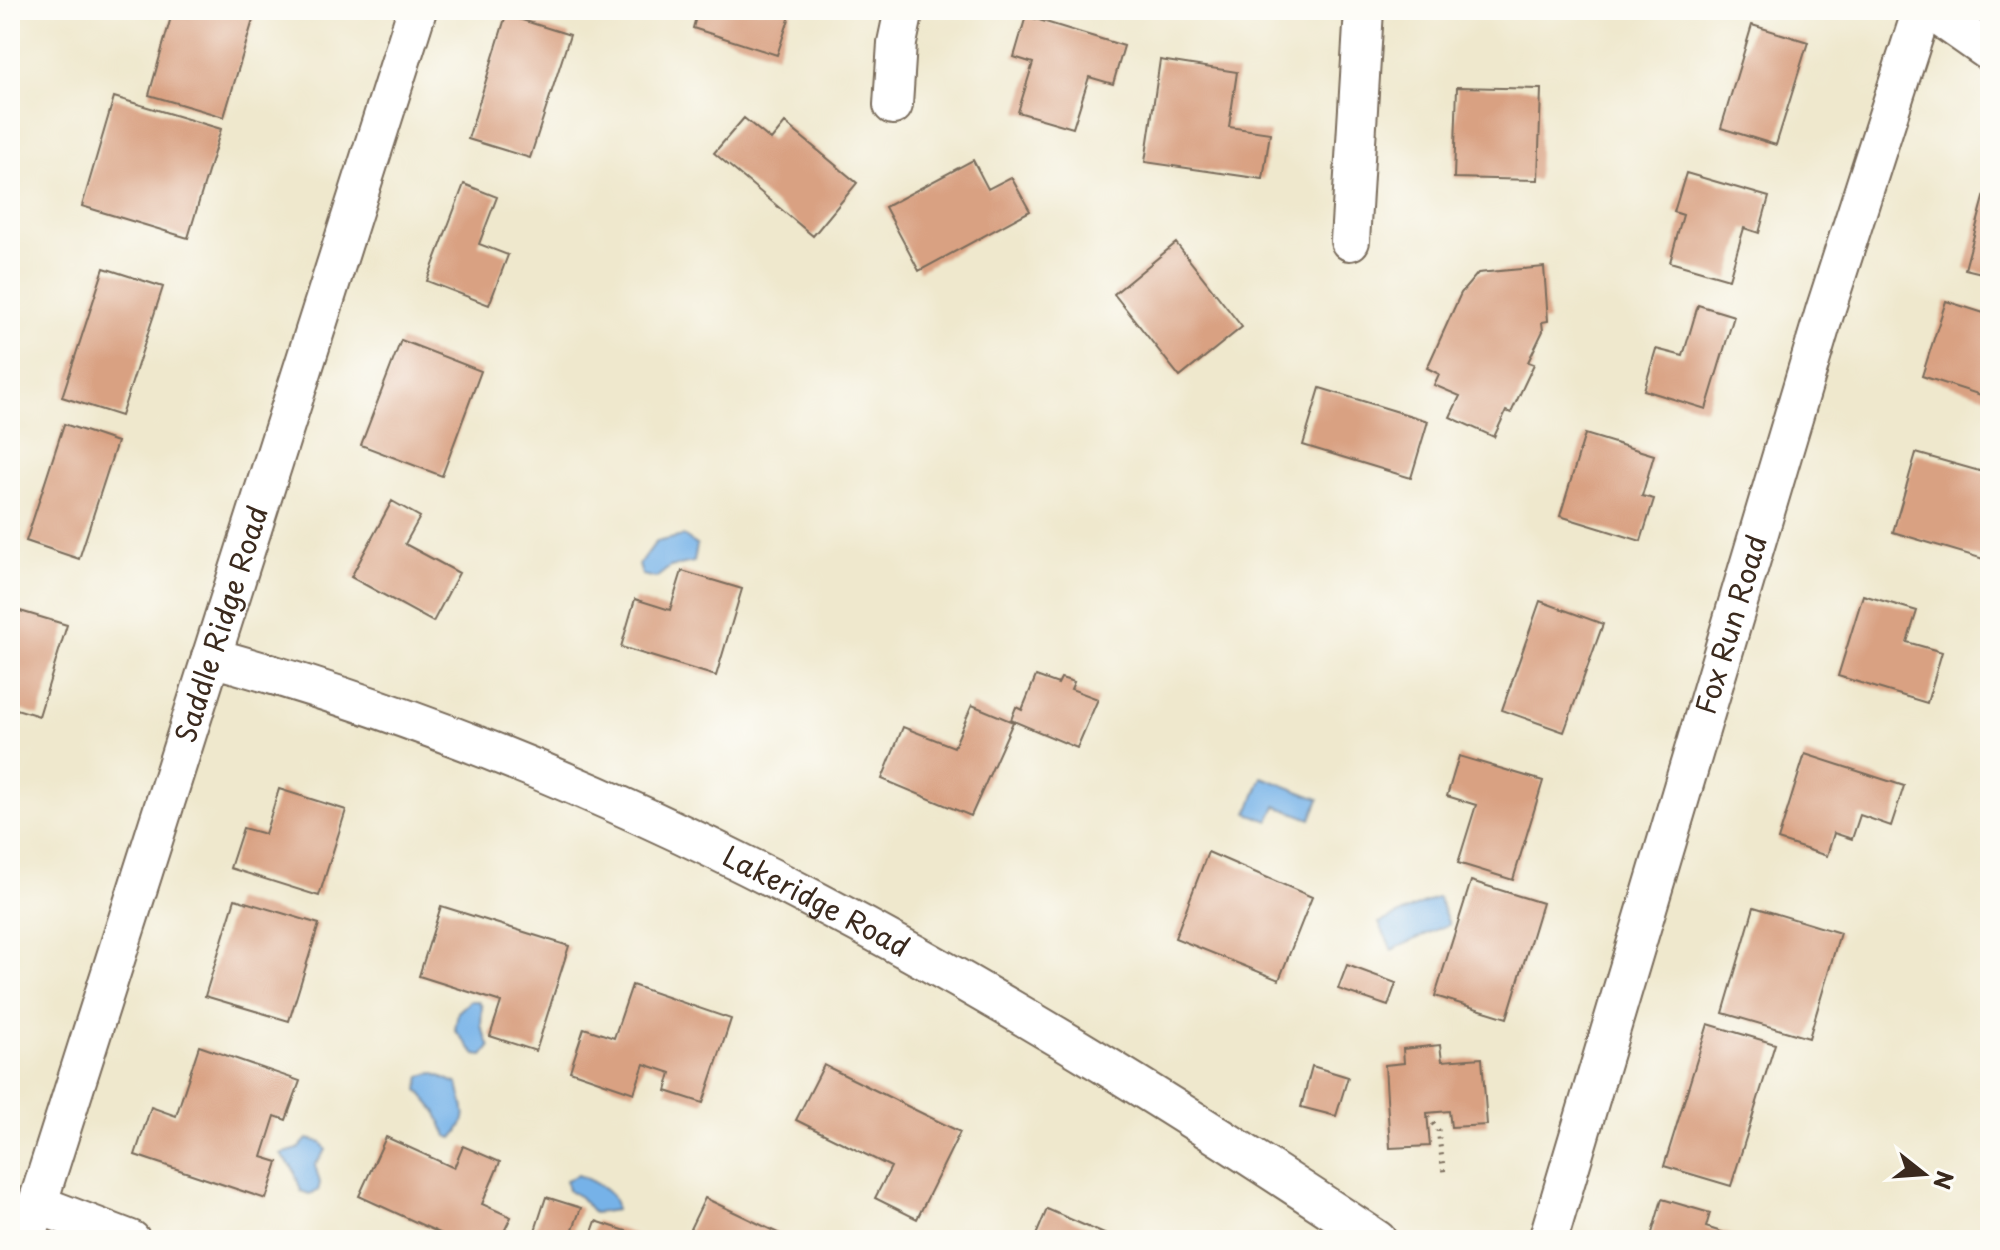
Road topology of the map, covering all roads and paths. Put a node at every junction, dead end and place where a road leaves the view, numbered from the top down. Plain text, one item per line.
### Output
1 (417, 10) edge
2 (904, 10) edge
3 (1364, 10) edge
4 (1922, 10) edge
5 (1930, 10) edge
6 (1990, 52) edge
7 (893, 105) dead end
8 (1350, 241) dead end
9 (211, 657) junction
10 (1428, 1117) dead end
11 (1444, 1174) dead end
12 (37, 1204) junction
13 (26, 1240) edge
14 (131, 1240) edge
15 (1377, 1240) edge
16 (1548, 1240) edge

1 - 9 street, Saddle Ridge Road
2 - 7 street
3 - 8 street
4 - 16 street, Fox Run Road
5 - 6 street
9 - 12 street, Saddle Ridge Road
9 - 15 street, Lakeridge Road
10 - 11 path
12 - 13 street, Saddle Ridge Road
12 - 14 street

